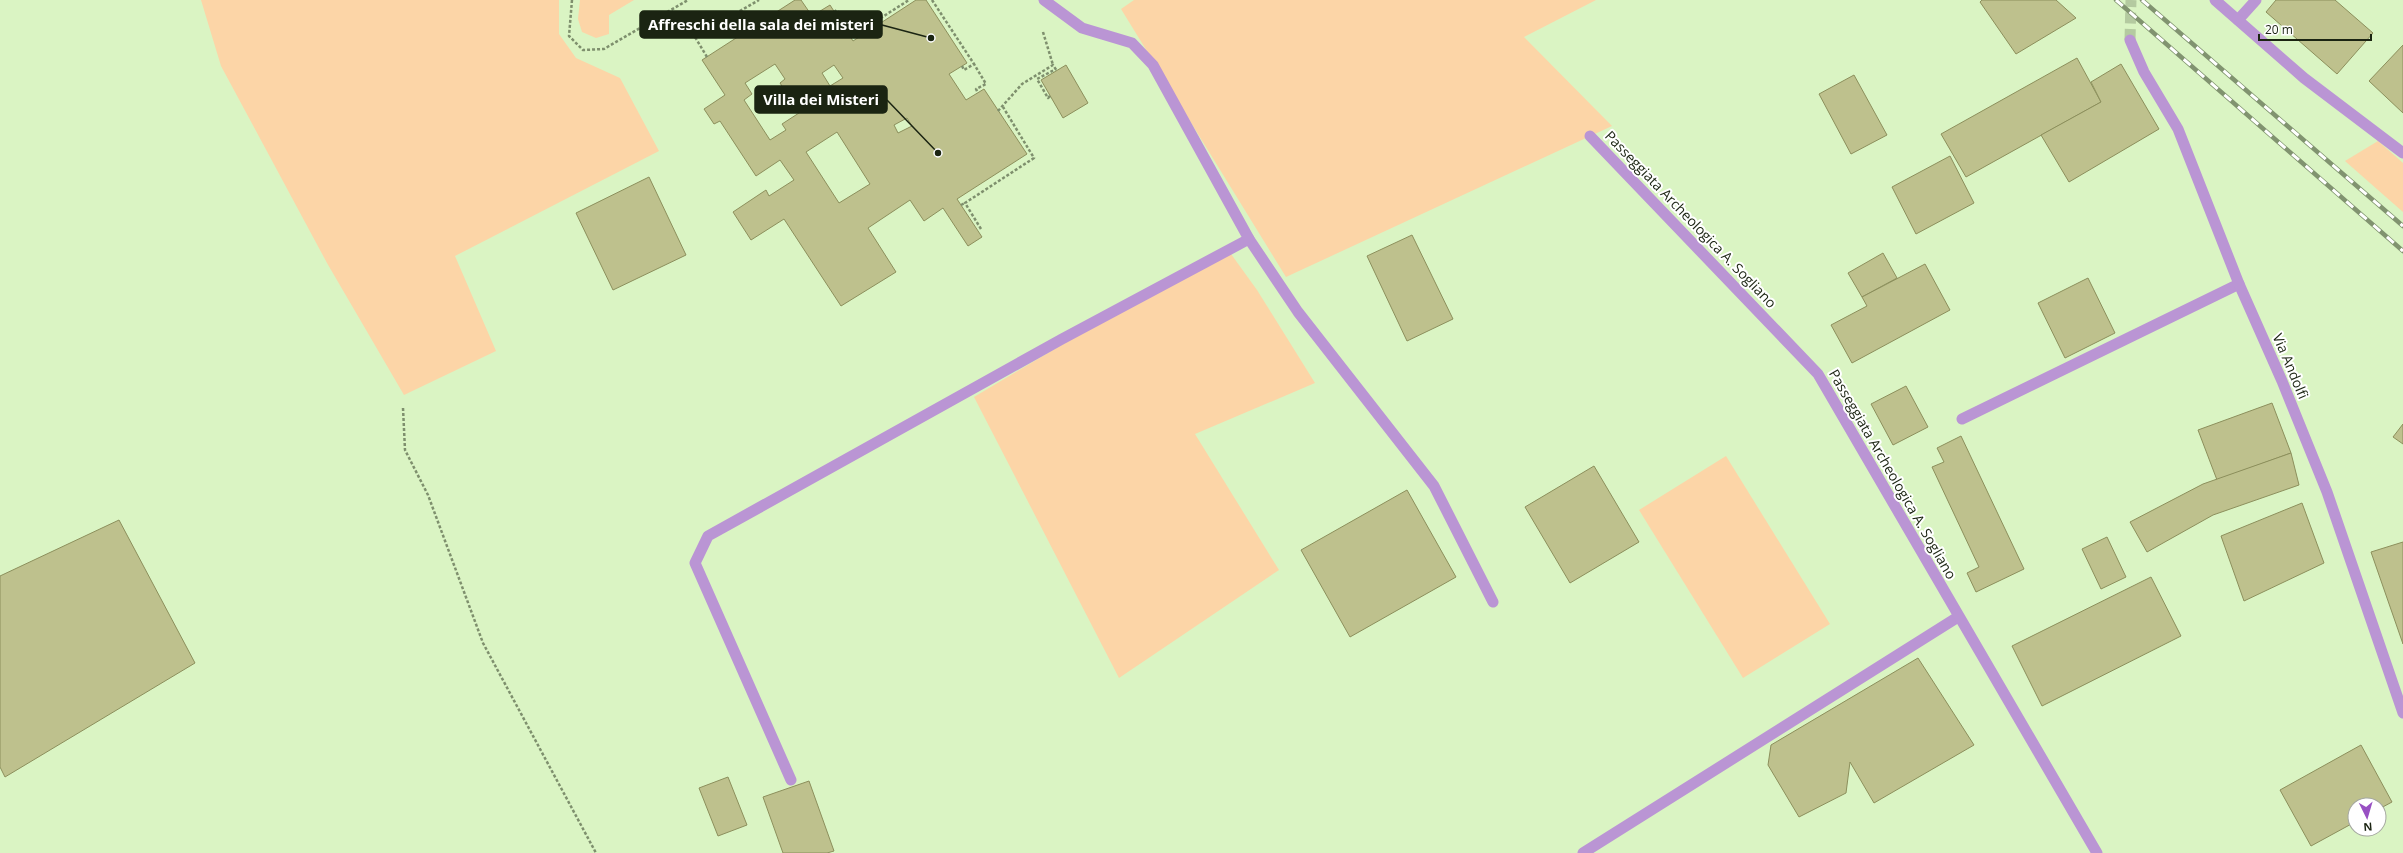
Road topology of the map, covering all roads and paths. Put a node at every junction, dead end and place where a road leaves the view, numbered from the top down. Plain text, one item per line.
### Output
1 (572, 0) edge
2 (688, 0) edge
3 (759, 0) edge
4 (909, 0) edge
5 (932, 0) edge
6 (1044, 0) edge
7 (2215, 0) edge
8 (2256, 0) edge
9 (834, 12) dead end
10 (2238, 20) junction
11 (864, 28) junction
12 (867, 32) dead end
13 (2130, 40) tunnel mouth
14 (707, 57) dead end
15 (1050, 60) dead end
16 (974, 64) junction
17 (1052, 65) junction
18 (962, 66) dead end
19 (978, 93) dead end
20 (1050, 96) dead end
21 (1003, 107) junction
22 (998, 111) dead end
23 (1590, 136) dead end
24 (2403, 153) edge
25 (965, 203) junction
26 (961, 205) dead end
27 (981, 229) dead end
28 (1249, 240) junction
29 (2239, 284) junction
30 (402, 408) dead end
31 (1962, 419) dead end
32 (1493, 602) dead end
33 (1958, 617) junction
34 (2403, 713) edge
35 (791, 780) dead end
36 (596, 853) edge
37 (1583, 853) edge
38 (2097, 853) edge

1 - 2 path
3 - 14 path
4 - 11 path
5 - 16 path
6 - 28 street
7 - 10 street
8 - 10 street
9 - 11 path
10 - 24 street
11 - 12 path
13 - 29 street, Via Andolfi
15 - 17 path
16 - 18 path
16 - 19 path
17 - 20 path
17 - 21 path
21 - 22 path
21 - 25 path
23 - 33 street, Passeggiata Archeologica A. Sogliano
25 - 26 path
25 - 27 path
28 - 32 street
28 - 35 street
29 - 31 street
29 - 34 street, Via Andolfi
30 - 36 path
33 - 37 street
33 - 38 street, Passeggiata Archeologica A. Sogliano

